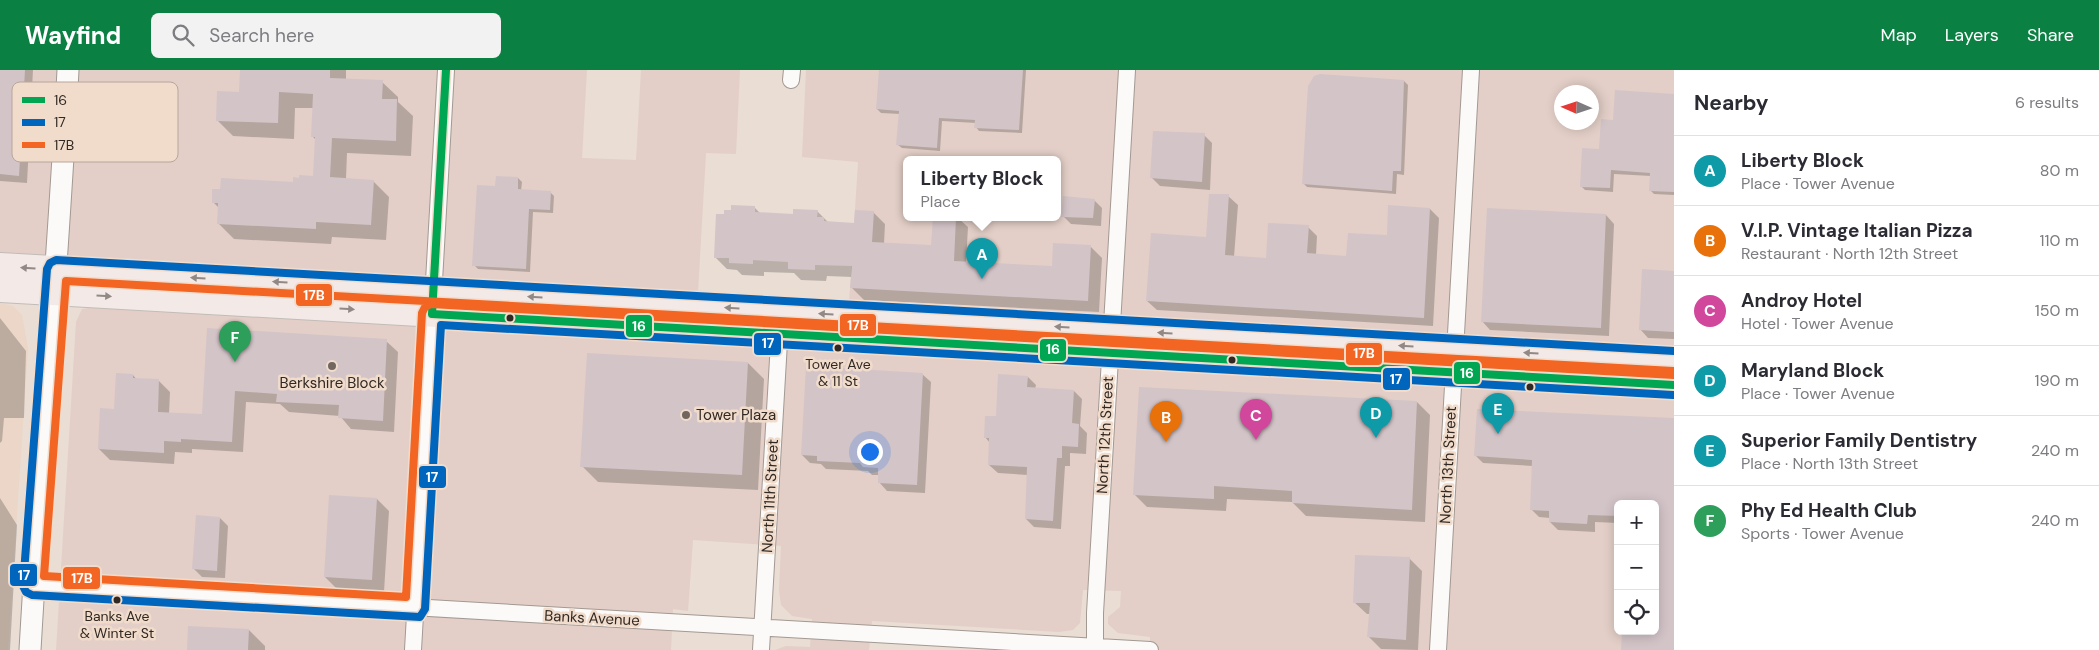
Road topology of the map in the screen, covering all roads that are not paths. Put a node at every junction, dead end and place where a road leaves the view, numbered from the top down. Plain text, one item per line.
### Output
1 (446, 70) edge
2 (1127, 70) edge
3 (1471, 70) edge
4 (63, 162) edge
5 (0, 266) edge
6 (56, 281) junction
7 (0, 290) edge
8 (433, 302) junction
9 (780, 322) junction
10 (1110, 341) junction
11 (1454, 360) junction
12 (1674, 361) edge
13 (1674, 385) edge
14 (33, 585) junction
15 (415, 608) junction
16 (762, 628) junction
17 (1095, 648) edge
18 (30, 650) edge
19 (413, 650) edge
20 (761, 650) edge
21 (1150, 650) edge
22 (1438, 650) edge

1 - 8 street
2 - 10 street, North 12th Street
3 - 11 street, North 13th Street
4 - 6 street
6 -> 5 main road
6 - 7 main road
6 - 8 main road
6 - 14 street
8 - 9 main road
8 - 15 street
9 - 10 main road
9 - 16 street, North 11th Street
10 - 11 main road
10 - 17 street, North 12th Street
12 -> 11 main road
11 - 13 main road
11 - 22 street, North 13th Street
14 - 15 street, Banks Avenue
14 - 18 street
15 - 16 street, Banks Avenue
15 - 19 street
16 - 17 street, Banks Avenue
16 - 20 street, North 11th Street
17 - 21 street, Banks Avenue

